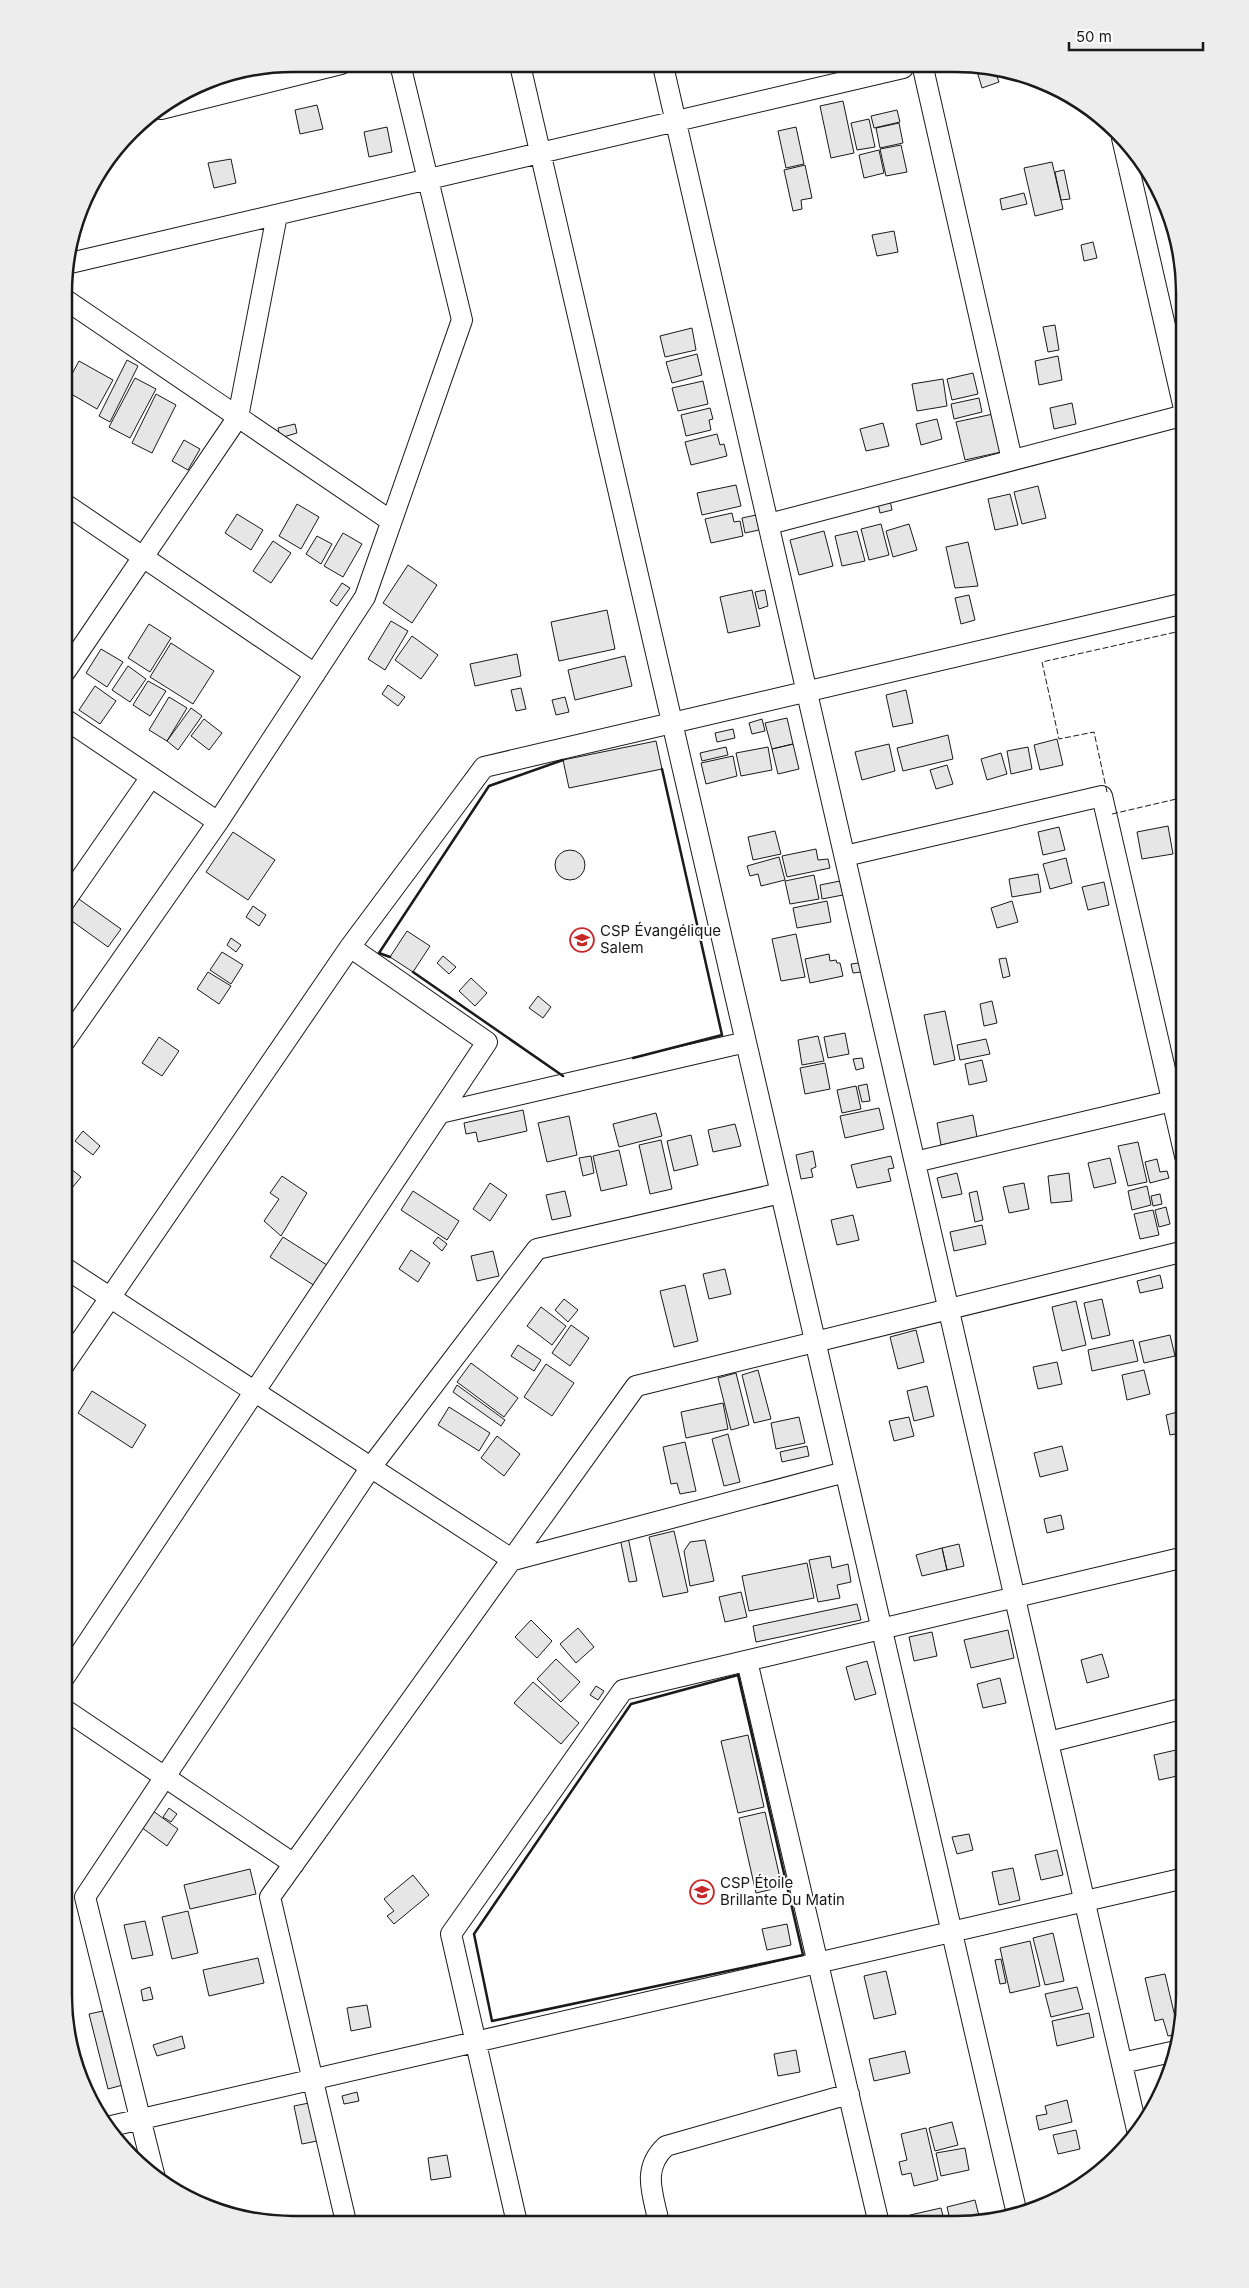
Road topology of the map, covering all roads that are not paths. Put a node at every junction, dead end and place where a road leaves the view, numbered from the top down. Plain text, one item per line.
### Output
1 (309, 72) edge
2 (402, 72) edge
3 (522, 72) edge
4 (664, 72) edge
5 (886, 72) edge
6 (925, 72) edge
7 (180, 104) edge
8 (676, 121) junction
9 (540, 153) junction
10 (1126, 153) edge
11 (428, 179) junction
12 (276, 215) junction
13 (74, 262) edge
14 (72, 304) edge
15 (1176, 336) edge
16 (1176, 416) edge
17 (238, 417) junction
18 (1012, 460) junction
19 (72, 509) edge
20 (391, 521) junction
21 (769, 524) junction
22 (143, 557) junction
23 (1176, 605) edge
24 (72, 662) edge
25 (314, 674) junction
26 (807, 691) junction
27 (672, 723) junction
28 (72, 724) edge
29 (151, 777) junction
30 (218, 822) junction
31 (845, 856) junction
32 (72, 891) edge
33 (350, 947) junction
34 (72, 1031) edge
35 (746, 1042) junction
36 (1172, 1101) junction
37 (440, 1113) junction
38 (1176, 1118) edge
39 (915, 1162) junction
40 (781, 1193) junction
41 (1176, 1253) edge
42 (72, 1273) edge
43 (110, 1298) junction
44 (949, 1309) junction
45 (815, 1342) junction
46 (72, 1353) edge
47 (254, 1391) junction
48 (371, 1467) junction
49 (846, 1472) junction
50 (1176, 1559) edge
51 (513, 1560) junction
52 (1015, 1597) junction
53 (882, 1629) junction
54 (746, 1661) junction
55 (72, 1666) edge
56 (1176, 1710) edge
57 (72, 1714) edge
58 (1049, 1742) junction
59 (165, 1777) junction
60 (294, 1864) junction
61 (1176, 1880) edge
62 (1085, 1901) junction
63 (952, 1931) junction
64 (818, 1962) junction
65 (476, 2042) junction
66 (1169, 2053) edge
67 (1122, 2063) junction
68 (313, 2079) junction
69 (849, 2094) junction
70 (141, 2119) junction
71 (1135, 2122) edge
72 (115, 2125) edge
73 (153, 2165) edge
74 (1015, 2207) edge
75 (345, 2216) edge
76 (515, 2216) edge
77 (658, 2216) edge
78 (878, 2216) edge

1 - 7 street
2 - 11 street
3 - 9 street
4 - 8 street
5 - 8 street
6 - 18 street
8 - 9 street
8 - 21 street
9 - 11 street
9 - 27 street
10 - 15 street
11 - 12 street
11 - 20 street
12 - 13 street
12 - 17 street
14 - 17 street
16 - 18 street
17 - 20 street
17 - 22 street
18 - 21 street
19 - 22 street
20 - 25 street
21 - 26 street
22 - 24 street
22 - 25 street
23 - 26 street
25 - 30 street
26 - 27 street
26 - 31 street
27 - 33 street
27 - 35 street
28 - 29 street
29 - 30 street
29 - 32 street
30 - 34 street
31 - 36 street
31 - 39 street
33 - 37 street
33 - 43 street
35 - 37 street
35 - 40 street
36 - 38 street
36 - 39 street
37 - 47 street
39 - 44 street
40 - 45 street
40 - 48 street
41 - 44 street
42 - 43 street
43 - 46 street
43 - 47 street
44 - 45 street
44 - 52 street
45 - 49 street
45 - 51 street
47 - 48 street
47 - 55 street
48 - 51 street
48 - 59 street
49 - 51 street
49 - 53 street
50 - 52 street
51 - 60 street
52 - 53 street
52 - 58 street
53 - 54 street
53 - 63 street
54 - 64 street
54 - 65 street
56 - 58 street
57 - 59 street
58 - 62 street
59 - 60 street
59 - 70 street
60 - 68 street
61 - 62 street
62 - 63 street
62 - 67 street
63 - 64 street
63 - 74 street
64 - 65 street
64 - 69 street
65 - 68 street
65 - 76 street
66 - 67 street
67 - 71 street
68 - 70 street
68 - 75 street
69 - 77 street
69 - 78 street
70 - 72 street
70 - 73 street

